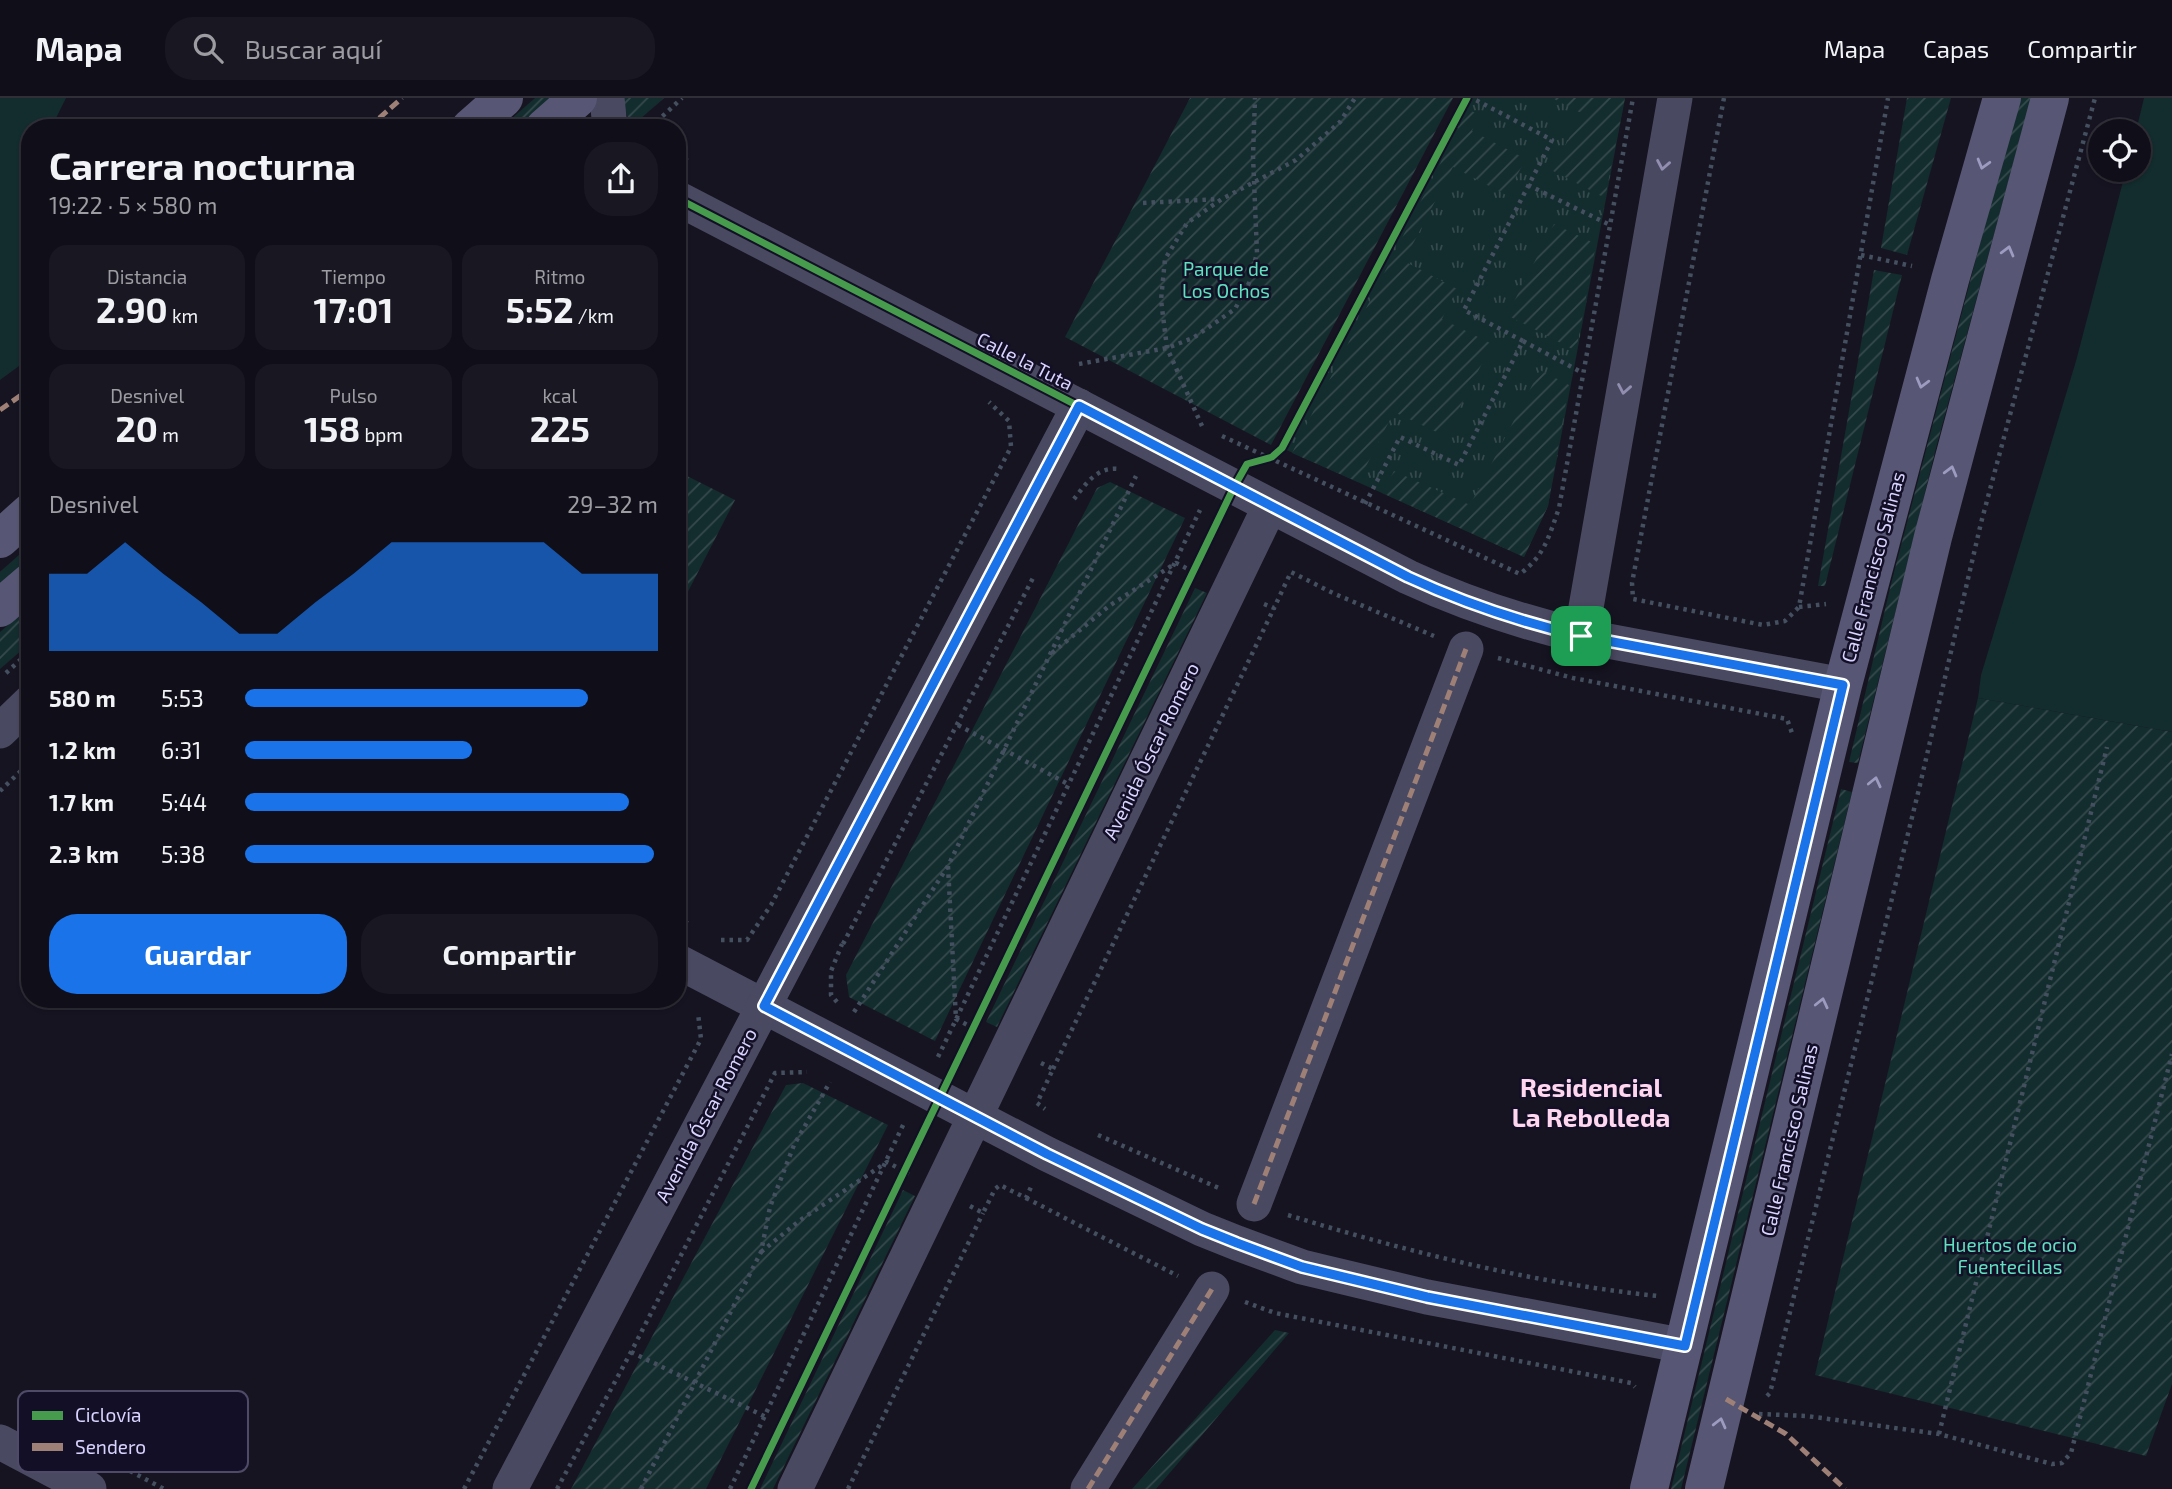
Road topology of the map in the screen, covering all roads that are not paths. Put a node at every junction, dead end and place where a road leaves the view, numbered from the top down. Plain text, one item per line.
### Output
1 (505, 98) edge
2 (578, 98) edge
3 (607, 98) edge
4 (1675, 98) edge
5 (2002, 98) edge
6 (2050, 98) edge
7 (480, 119) edge
8 (554, 119) edge
9 (609, 119) edge
10 (686, 203) edge
11 (1079, 406) junction
12 (1270, 506) junction
13 (21, 520) edge
14 (0, 539) edge
15 (21, 590) edge
16 (0, 608) edge
17 (1581, 636) junction
18 (1465, 649) dead end
19 (1843, 685) junction
20 (21, 711) edge
21 (0, 731) edge
22 (686, 966) edge
23 (764, 1006) junction
24 (975, 1116) junction
25 (1254, 1204) road end
26 (1212, 1289) road end
27 (1685, 1346) junction
28 (0, 1442) edge
29 (18, 1452) edge
30 (57, 1472) edge
31 (89, 1489) edge
32 (510, 1489) edge
33 (796, 1489) edge
34 (1088, 1489) edge
35 (1649, 1489) edge
36 (1704, 1489) edge

1 - 7 main road
2 - 8 main road
3 - 9 street
4 -> 17 street
5 -> 19 main road, Calle Francisco Salinas
36 -> 6 main road, Calle Francisco Salinas
10 - 11 street, Calle la Tuta
11 - 12 street, Calle la Tuta
11 - 23 street, Avenida Óscar Romero
12 - 17 street, Calle la Tuta
12 - 24 street, Avenida Óscar Romero
13 - 14 main road
15 - 16 main road
17 - 19 street, Calle la Tuta
18 - 25 street
19 - 27 main road, Calle Francisco Salinas
20 - 21 street
22 - 23 street
23 - 24 street
23 - 32 street, Avenida Óscar Romero
24 - 27 street
24 - 33 street, Avenida Óscar Romero
26 - 34 street
27 - 35 main road, Calle Francisco Salinas
28 - 29 street
30 - 31 street

